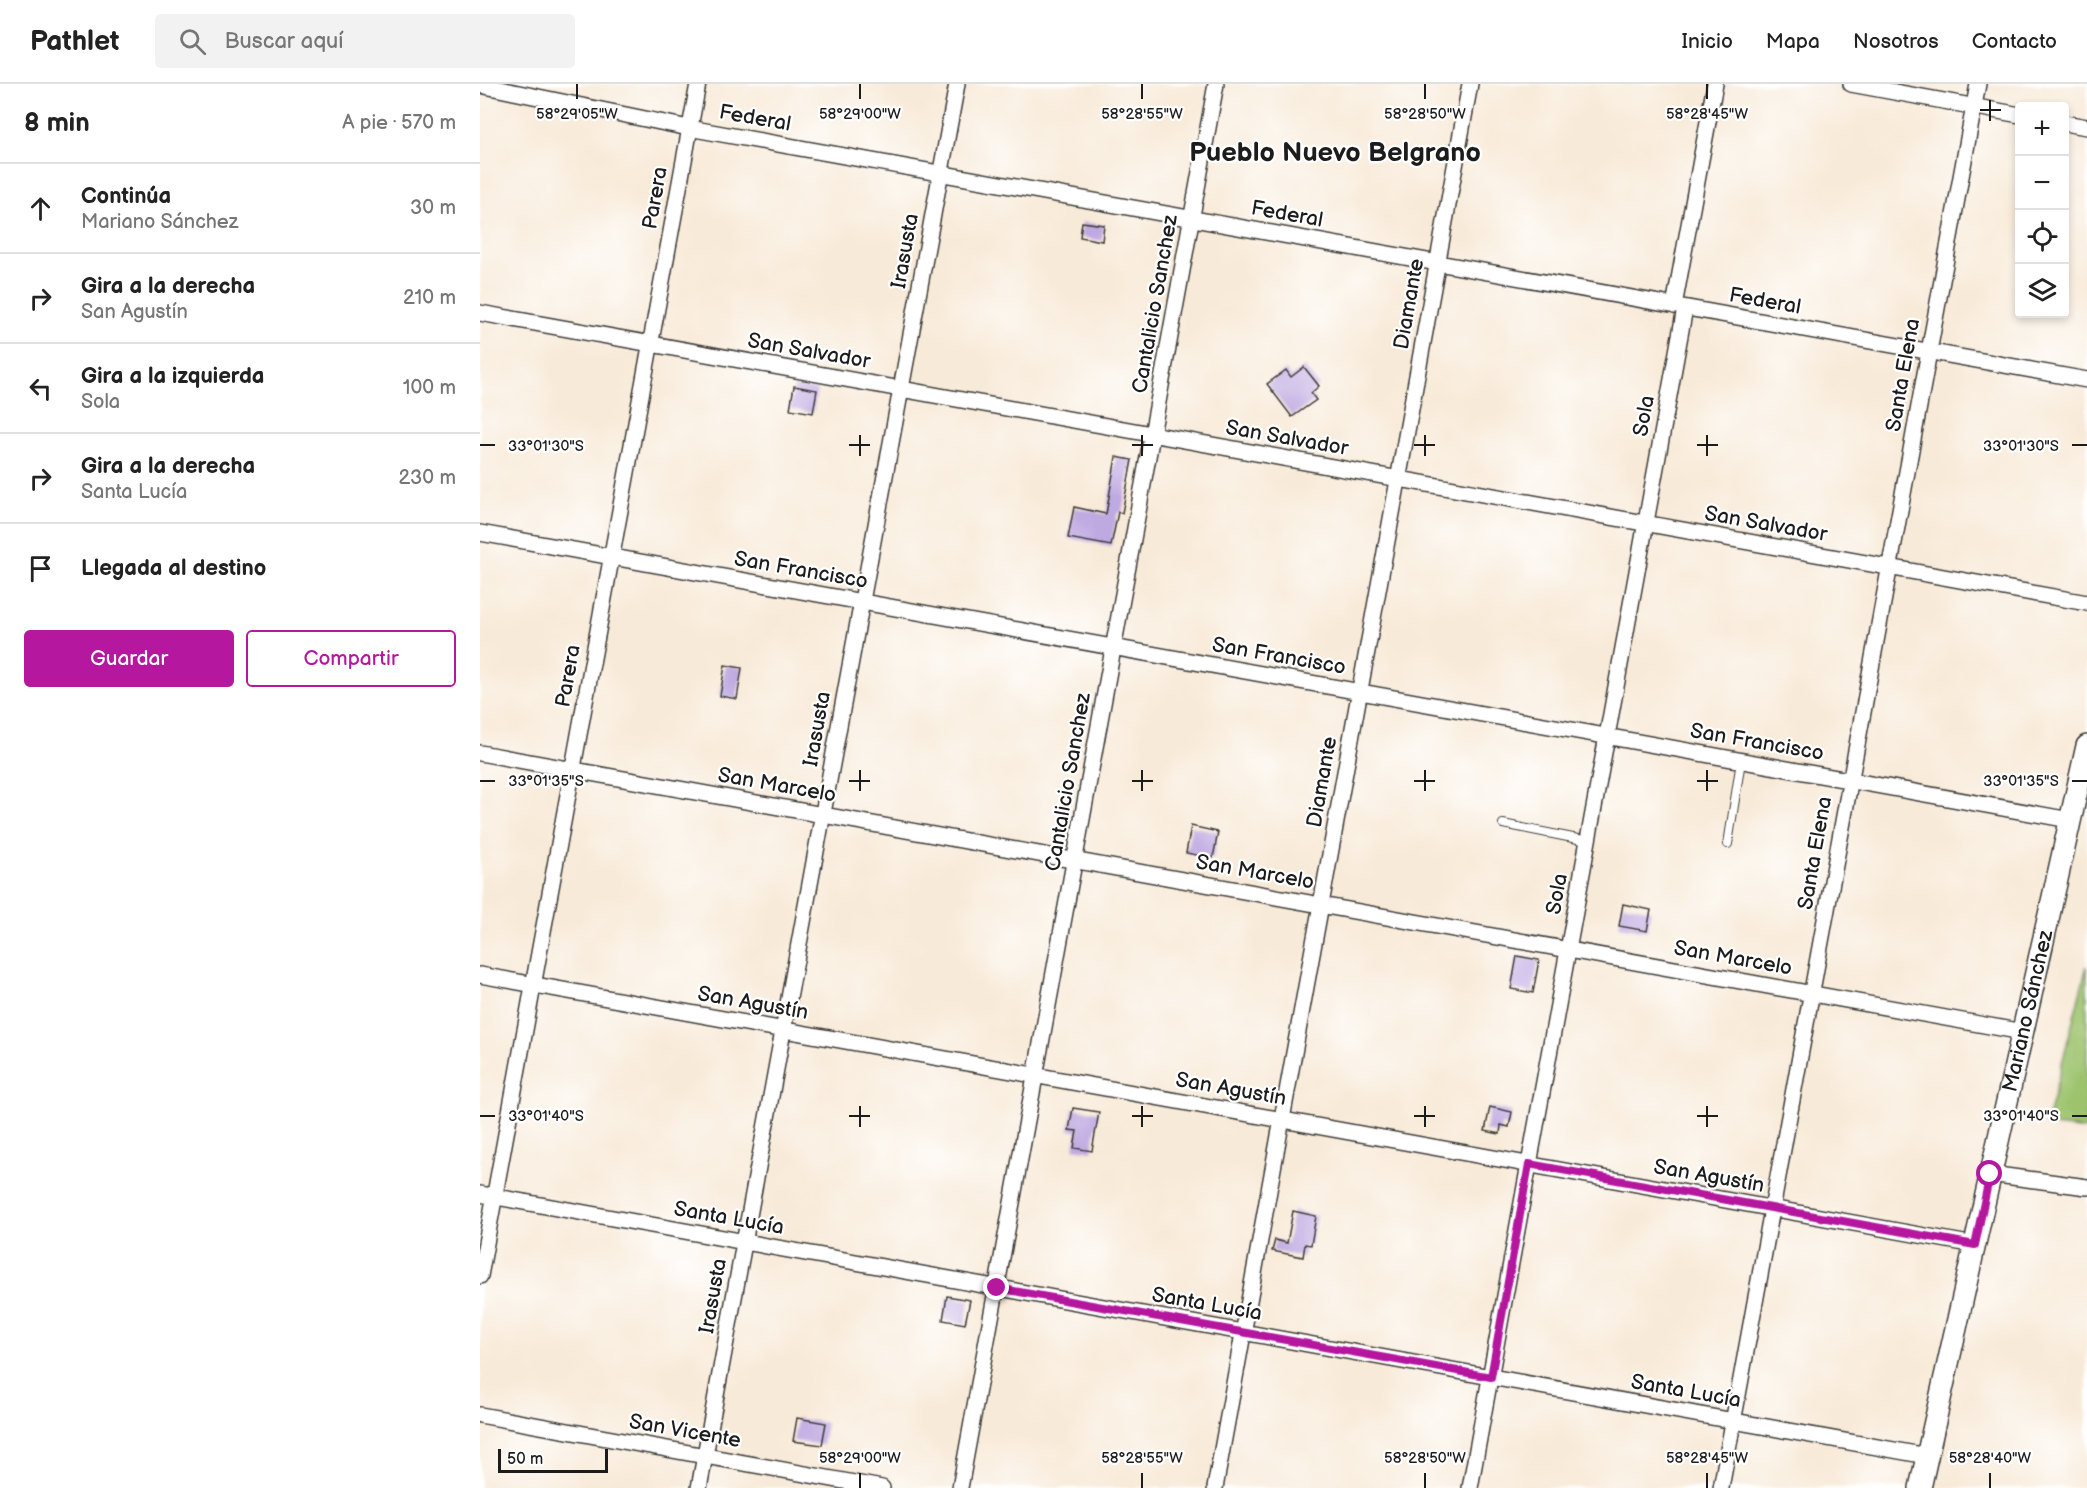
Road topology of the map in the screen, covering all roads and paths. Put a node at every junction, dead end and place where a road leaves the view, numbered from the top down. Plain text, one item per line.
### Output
1 (698, 84) edge
2 (957, 84) edge
3 (1216, 84) edge
4 (1470, 84) edge
5 (1715, 84) edge
6 (1851, 84) edge
7 (1978, 84) edge
8 (480, 85) edge
9 (1974, 106) junction
10 (2015, 114) edge
11 (2069, 124) edge
12 (2087, 127) edge
13 (689, 128) junction
14 (941, 173) junction
15 (1192, 219) junction
16 (1437, 263) junction
17 (1680, 307) junction
18 (480, 313) edge
19 (650, 344) junction
20 (1928, 351) junction
21 (2087, 380) edge
22 (901, 389) junction
23 (1152, 435) junction
24 (1398, 479) junction
25 (1646, 524) junction
26 (480, 533) edge
27 (611, 557) junction
28 (1889, 568) junction
29 (862, 602) junction
30 (2087, 603) edge
31 (1114, 648) junction
32 (1359, 692) junction
33 (1607, 737) junction
34 (2087, 746) edge
35 (480, 753) edge
36 (1741, 761) junction
37 (572, 770) junction
38 (1850, 780) junction
39 (823, 815) junction
40 (2070, 820) junction
41 (1503, 824) dead end
42 (1588, 841) junction
43 (1728, 844) dead end
44 (1075, 861) junction
45 (1321, 905) junction
46 (1569, 949) junction
47 (480, 975) edge
48 (533, 985) junction
49 (1811, 993) junction
50 (783, 1030) junction
51 (2023, 1032) junction
52 (1036, 1075) junction
53 (1282, 1120) junction
54 (1529, 1164) junction
55 (1990, 1174) junction
56 (2087, 1187) edge
57 (487, 1196) edge
58 (1772, 1208) junction
59 (745, 1242) junction
60 (1975, 1245) junction
61 (480, 1276) edge
62 (997, 1288) junction
63 (1243, 1332) junction
64 (1491, 1377) junction
65 (480, 1415) edge
66 (1733, 1420) junction
67 (705, 1456) junction
68 (1927, 1456) junction
69 (699, 1488) edge
70 (882, 1488) edge
71 (960, 1488) edge
72 (1215, 1488) edge
73 (1470, 1488) edge
74 (1721, 1488) edge
75 (1920, 1488) edge

1 - 13 street, Parera
2 - 14 street, Irasusta
3 - 15 street, Cantalicio Sanchez
4 - 16 street, Diamante
5 - 17 street, Sola
6 - 9 street
7 - 9 street, Santa Elena
8 - 13 street, Federal
9 - 10 street
9 - 20 street, Santa Elena
11 - 12 street
13 - 14 street, Federal
13 - 19 street, Parera
14 - 15 street, Federal
14 - 22 street, Irasusta
15 - 16 street, Federal
15 - 23 street, Cantalicio Sanchez
16 - 17 street, Federal
16 - 24 street, Diamante
17 - 20 street, Federal
17 - 25 street, Sola
18 - 19 street, San Salvador
19 - 22 street, San Salvador
19 - 27 street, Parera
20 - 21 street, Federal
20 - 28 street, Santa Elena
22 - 23 street, San Salvador
22 - 29 street, Irasusta
23 - 24 street, San Salvador
23 - 31 street, Cantalicio Sanchez
24 - 25 street, San Salvador
24 - 32 street, Diamante
25 - 28 street, San Salvador
25 - 33 street, Sola
26 - 27 street, San Francisco
27 - 29 street, San Francisco
27 - 37 street, Parera
28 - 30 street, San Salvador
28 - 38 street, Santa Elena
29 - 31 street, San Francisco
29 - 39 street, Irasusta
31 - 32 street, San Francisco
31 - 44 street, Cantalicio Sanchez
32 - 33 street, San Francisco
32 - 45 street, Diamante
33 - 36 street, San Francisco
33 - 42 street, Sola
34 - 40 street, Mariano Sánchez
35 - 37 street, San Marcelo
36 - 38 street, San Francisco
36 - 43 lane
37 - 39 street, San Marcelo
37 - 48 street, Parera
38 - 40 street, San Francisco
38 - 49 street, Santa Elena
39 - 44 street, San Marcelo
39 - 50 street, Irasusta
40 - 51 street, Mariano Sánchez
41 - 42 lane
42 - 46 street, Sola
44 - 45 street, San Marcelo
44 - 52 street, Cantalicio Sanchez
45 - 46 street, San Marcelo
45 - 53 street, Diamante
46 - 49 street, San Marcelo
46 - 54 street, Sola
47 - 48 street, San Agustín
48 - 50 street, San Agustín
48 - 57 street, Parera
49 - 51 street, San Marcelo
49 - 58 street, Santa Elena
50 - 52 street, San Agustín
50 - 59 street, Irasusta
51 - 55 street, Mariano Sánchez
52 - 53 street, San Agustín
52 - 62 street, Cantalicio Sanchez
53 - 54 street, San Agustín
53 - 63 street, Diamante
54 - 58 street, San Agustín
54 - 64 street, Sola
55 - 56 street
55 - 60 street, Mariano Sánchez
57 - 59 street, Santa Lucía
57 - 61 street, Parera
58 - 60 street, San Agustín
58 - 66 street, Santa Elena
59 - 62 street, Santa Lucía
59 - 67 street, Irasusta
60 - 68 street, Mariano Sánchez
62 - 63 street, Santa Lucía
62 - 71 street, Cantalicio Sanchez
63 - 64 street, Santa Lucía
63 - 72 street, Diamante
64 - 66 street, Santa Lucía
64 - 73 street, Sola
65 - 67 street, San Vicente
66 - 68 street, Santa Lucía
66 - 74 street, Santa Elena
67 - 69 street, Irasusta
67 - 70 street, San Vicente
68 - 75 street, Mariano Sánchez

